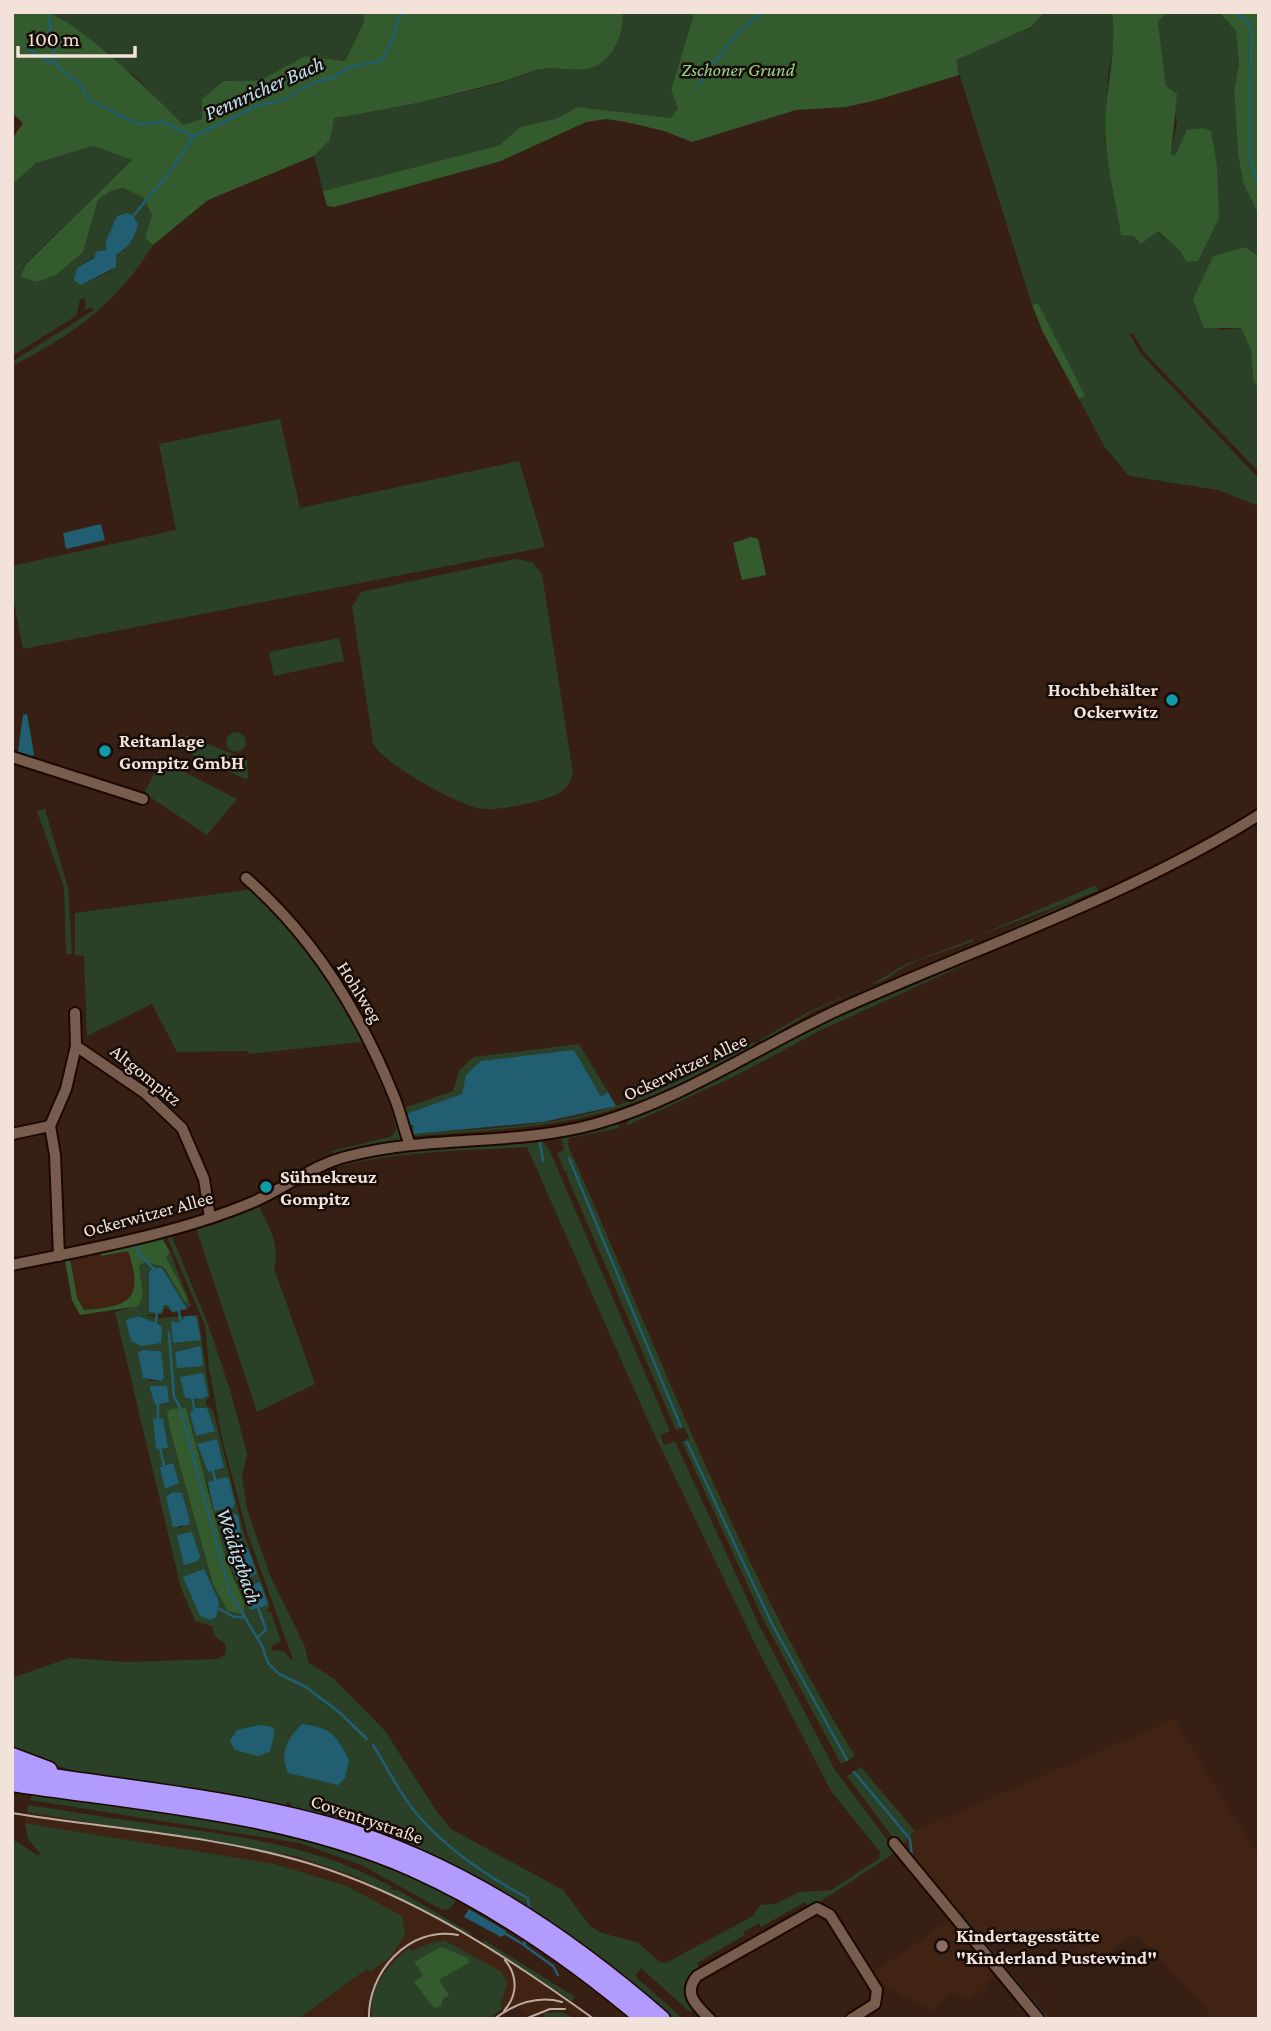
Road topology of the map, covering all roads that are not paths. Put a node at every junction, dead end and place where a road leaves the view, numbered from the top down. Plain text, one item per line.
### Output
1 (12, 757) edge
2 (143, 799) dead end
3 (1259, 815) edge
4 (246, 878) dead end
5 (75, 1013) dead end
6 (76, 1046) junction
7 (50, 1126) junction
8 (12, 1133) edge
9 (410, 1145) junction
10 (210, 1218) junction
11 (59, 1255) junction
12 (12, 1265) edge
13 (12, 1756) edge
14 (12, 1771) edge
15 (84, 1782) junction
16 (12, 1783) edge
17 (894, 1843) dead end
18 (644, 2019) edge
19 (662, 2019) edge
20 (710, 2019) edge
21 (852, 2019) edge
22 (1039, 2019) edge

1 - 2 street
3 - 9 street, Ockerwitzer Allee
4 - 9 street, Hohlweg
5 - 6 street
6 - 7 street
6 - 10 street, Altgompitz
7 - 8 street
7 - 11 street
9 - 10 street, Ockerwitzer Allee
10 - 11 street, Ockerwitzer Allee
11 - 12 street, Ockerwitzer Allee
13 - 15 highway
14 - 15 highway, Coventrystraße
15 - 19 highway, Coventrystraße
16 - 18 highway, Coventrystraße
17 - 22 street
20 - 21 street

